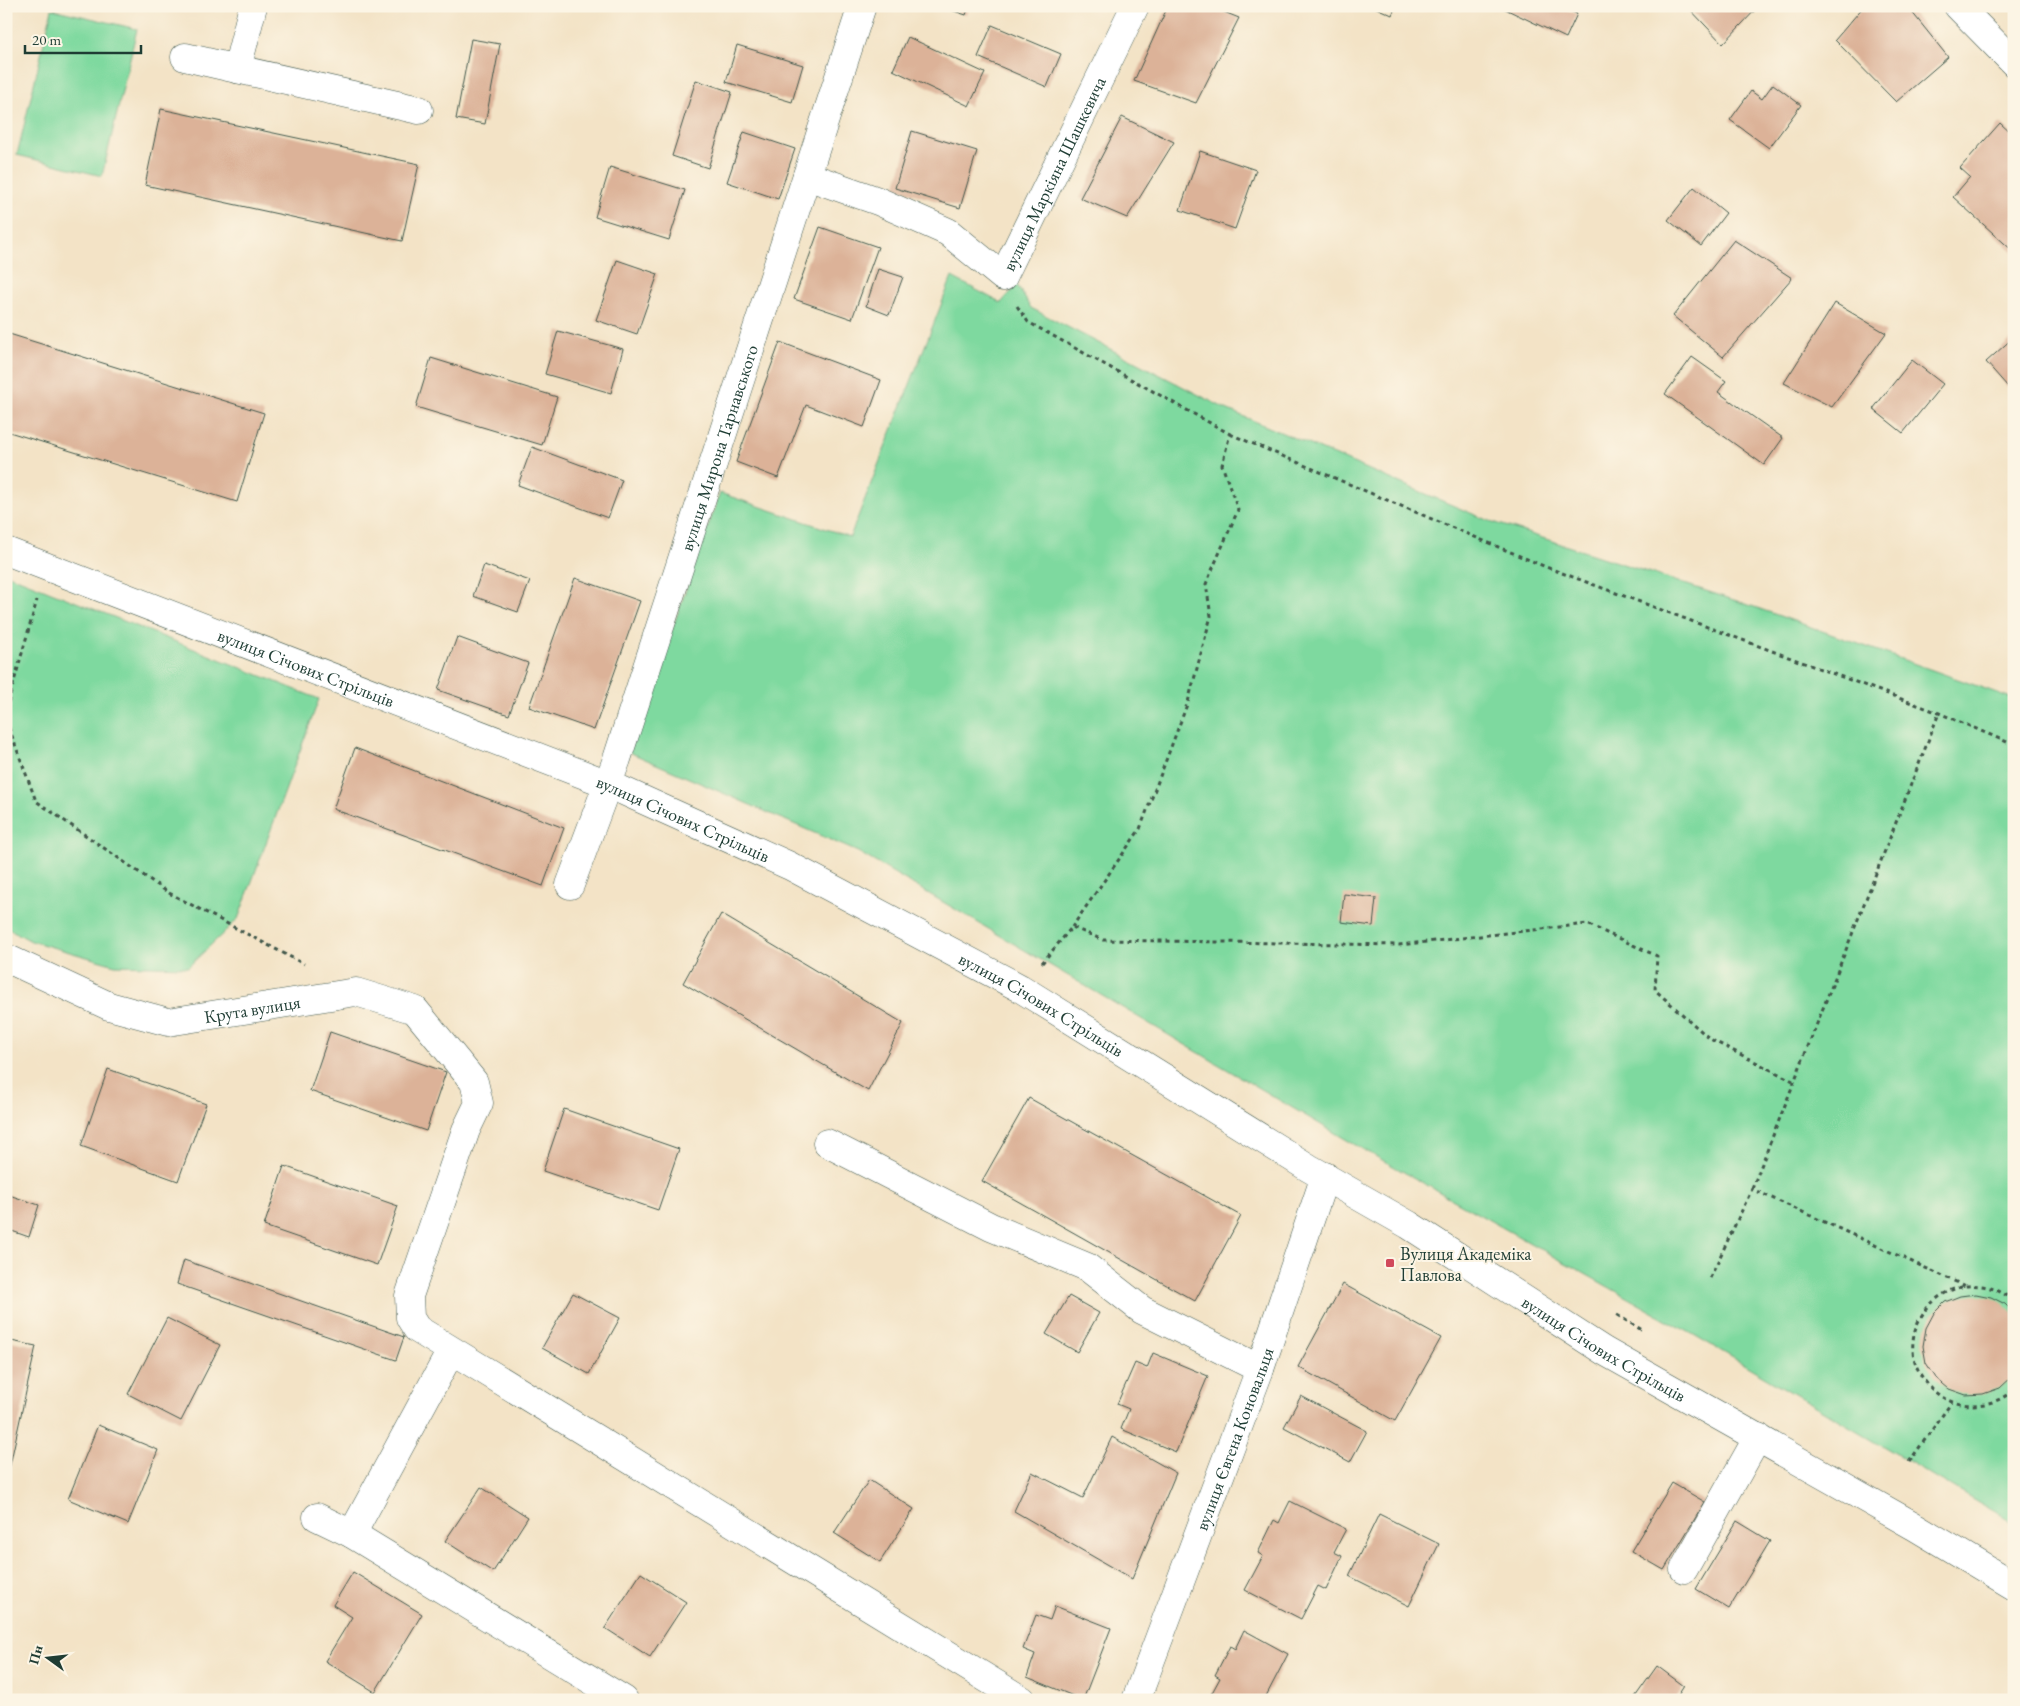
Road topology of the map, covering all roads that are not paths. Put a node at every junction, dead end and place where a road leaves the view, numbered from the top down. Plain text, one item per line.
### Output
1 (254, 6) edge
2 (862, 6) edge
3 (1135, 6) edge
4 (1958, 6) edge
5 (185, 57) dead end
6 (2014, 63) edge
7 (237, 69) junction
8 (419, 110) dead end
9 (807, 176) junction
10 (6, 551) edge
11 (608, 784) junction
12 (570, 885) dead end
13 (6, 958) edge
14 (828, 1143) dead end
15 (1325, 1176) junction
16 (451, 1351) junction
17 (1260, 1369) junction
18 (1758, 1437) junction
19 (317, 1517) dead end
20 (352, 1534) junction
21 (1684, 1569) dead end
22 (2014, 1586) edge
23 (624, 1700) edge
24 (1022, 1700) edge
25 (1136, 1700) edge

1 - 7 street
2 - 9 street, вулиця Мирона Тарнавського
3 - 9 street, вулиця Маркіяна Шашкевича
4 - 6 street
5 - 7 street
7 - 8 street
9 - 11 street, вулиця Мирона Тарнавського
10 - 11 street, вулиця Січових Стрільців
11 - 12 street, вулиця Мирона Тарнавського
11 - 15 street, вулиця Січових Стрільців
13 - 16 street, Крута вулиця
14 - 17 street
15 - 17 street, вулиця Євгена Коновальця
15 - 18 street, вулиця Січових Стрільців
16 - 20 street
16 - 24 street
17 - 25 street, вулиця Євгена Коновальця
18 - 21 street
18 - 22 street, вулиця Січових Стрільців
19 - 20 street
20 - 23 street

